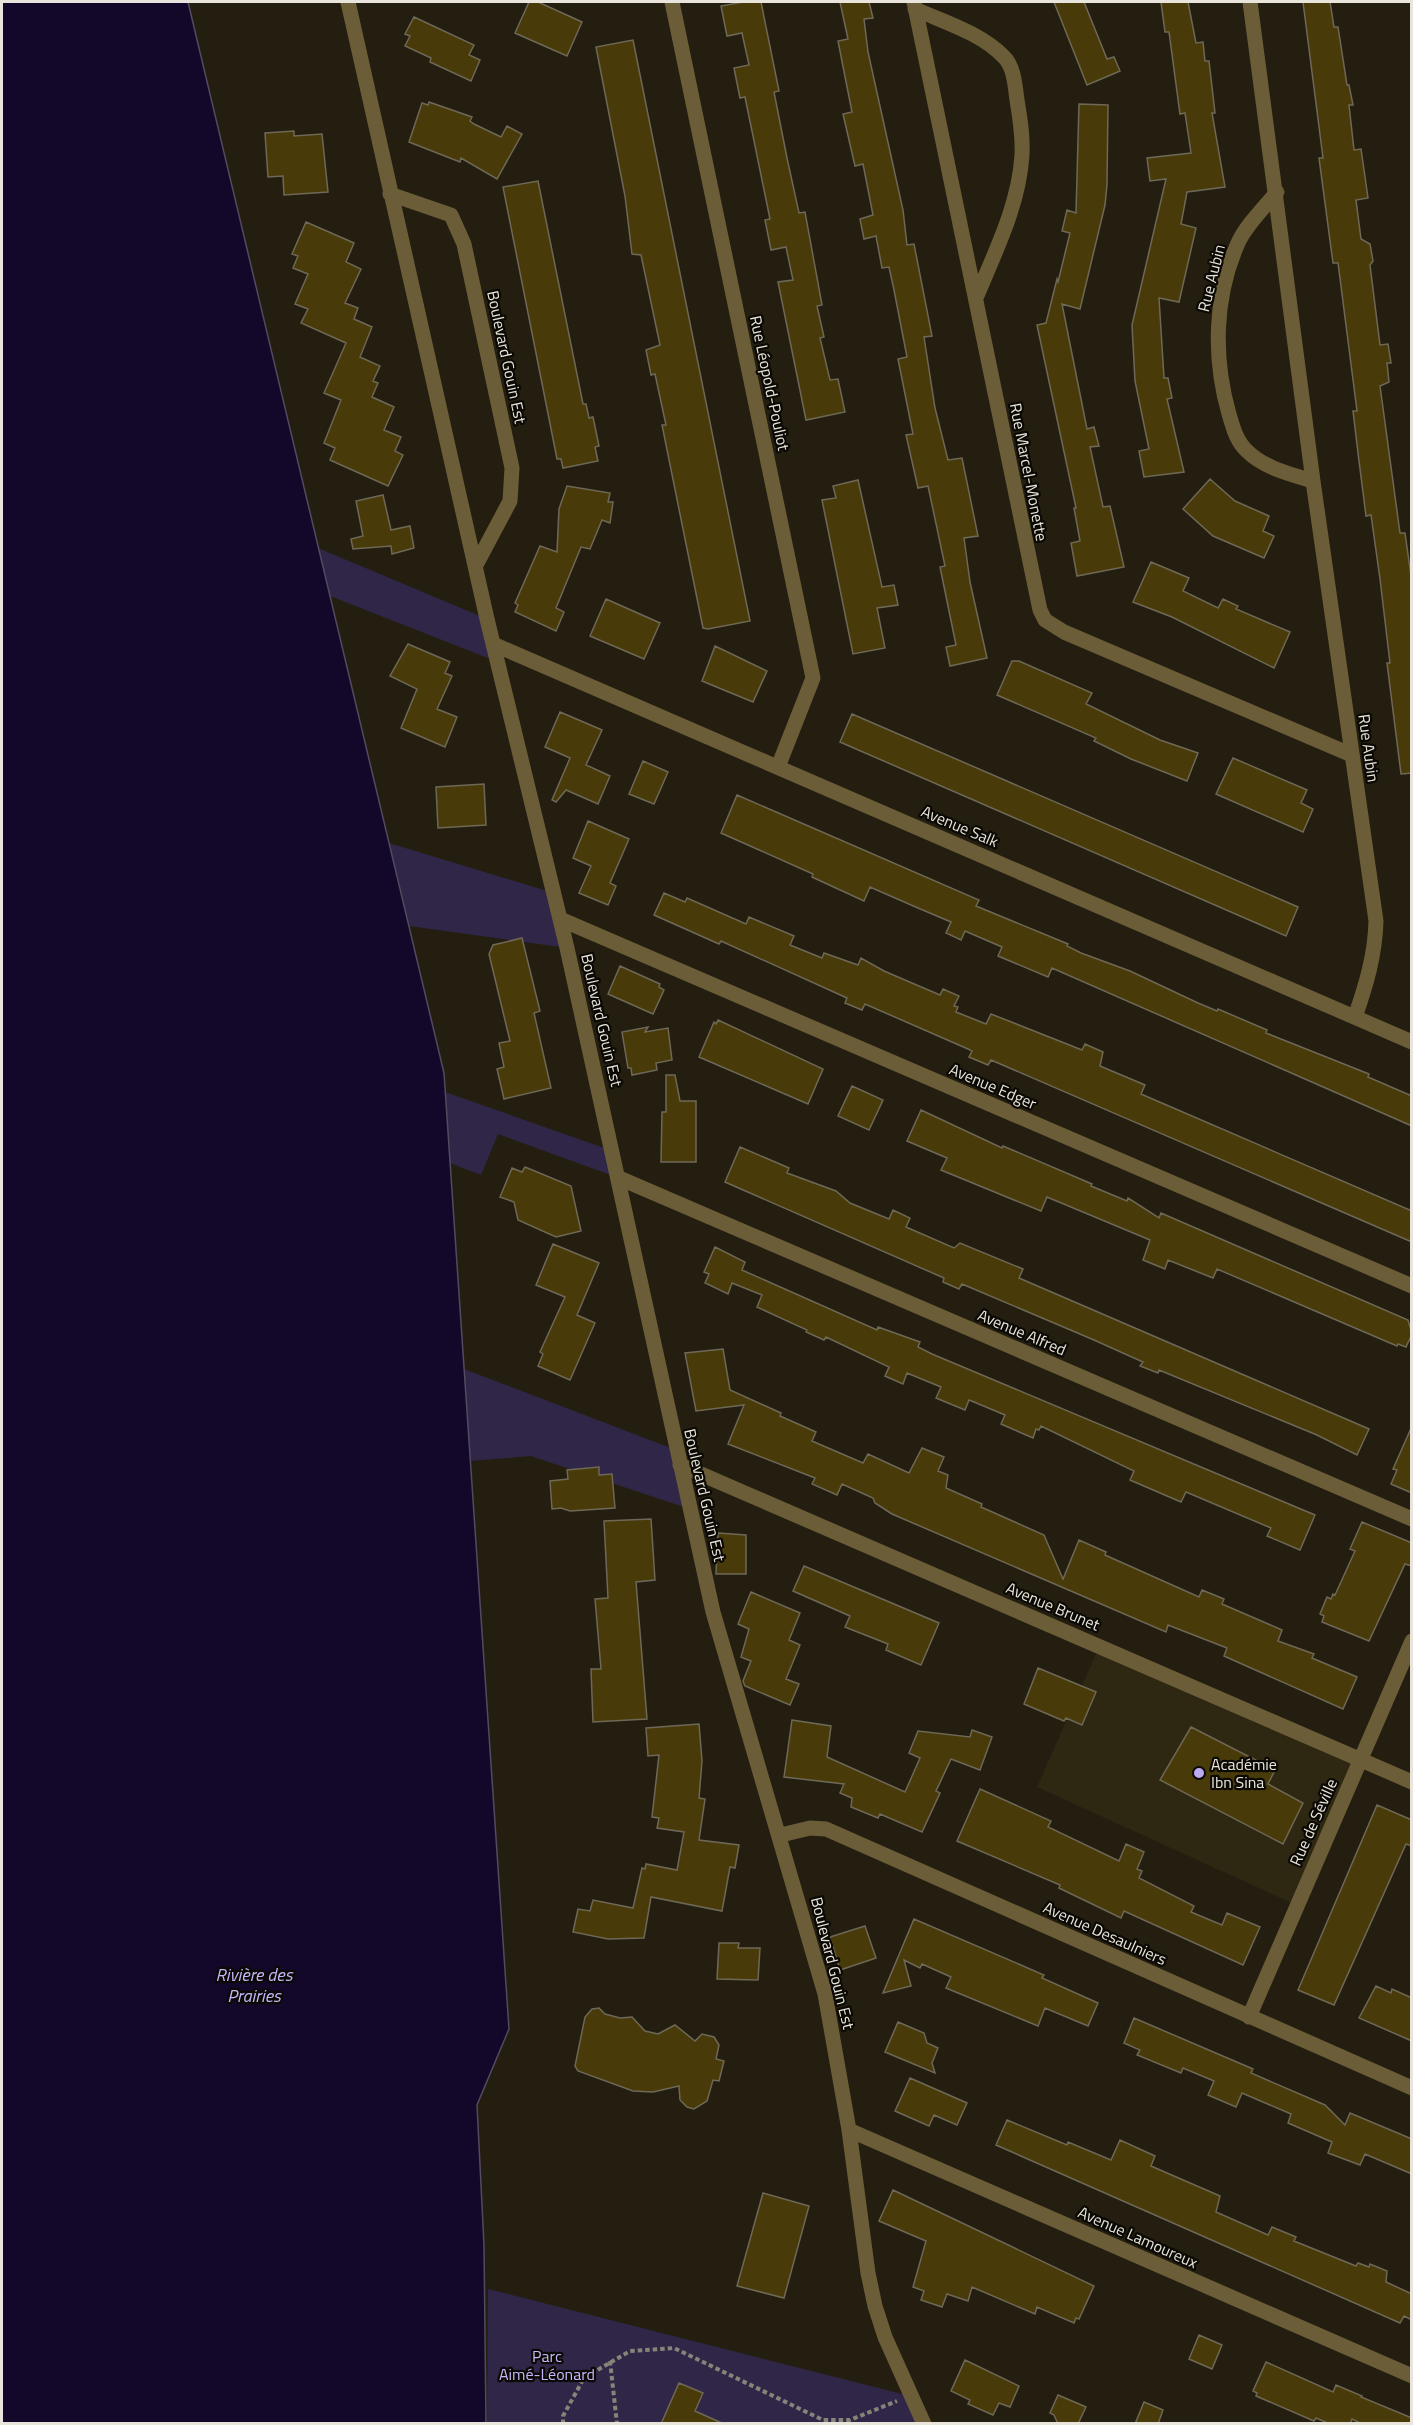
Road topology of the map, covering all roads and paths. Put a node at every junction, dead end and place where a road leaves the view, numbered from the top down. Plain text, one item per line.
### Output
1 (348, 2) edge
2 (672, 2) edge
3 (1250, 2) edge
4 (915, 5) edge
5 (1276, 192) junction
6 (390, 194) junction
7 (975, 299) junction
8 (1313, 481) junction
9 (476, 565) junction
10 (493, 644) junction
11 (1352, 755) junction
12 (778, 767) junction
13 (560, 919) junction
14 (1354, 1017) junction
15 (1412, 1042) edge
16 (619, 1178) junction
17 (1412, 1286) edge
18 (680, 1465) junction
19 (1412, 1519) edge
20 (1412, 1641) edge
21 (1361, 1760) junction
22 (1412, 1782) edge
23 (781, 1835) junction
24 (1249, 2017) junction
25 (1412, 2088) edge
26 (849, 2130) junction
27 (610, 2361) junction
28 (1412, 2376) edge
29 (910, 2396) junction
30 (563, 2424) edge
31 (617, 2424) edge
32 (924, 2424) edge

1 - 6 street, Boulevard Gouin Est
2 - 12 street, Rue Léopold-Pouliot
3 - 5 street, Rue Aubin
4 - 7 street, Rue Marcel-Monette
4 - 7 street
5 - 8 street, Rue Aubin
5 - 8 street, Rue Aubin
6 - 9 street, Boulevard Gouin Est
6 - 9 street, Boulevard Gouin Est
7 - 11 street, Rue Marcel-Monette
8 - 11 street, Rue Aubin
9 - 10 street, Boulevard Gouin Est
10 - 12 street, Avenue Salk
10 - 13 street, Boulevard Gouin Est
11 - 14 street, Rue Aubin
12 - 14 street, Avenue Salk
13 - 16 street, Boulevard Gouin Est
13 - 17 street, Avenue Edger
14 - 15 street, Avenue Salk
16 - 18 street, Boulevard Gouin Est
16 - 19 street, Avenue Alfred
18 - 21 street, Avenue Brunet
18 - 23 street, Boulevard Gouin Est
20 - 21 street, Rue de Séville
21 - 22 street, Avenue Brunet
21 - 24 street, Rue de Séville
23 - 24 street, Avenue Desaulniers
23 - 26 street, Boulevard Gouin Est
24 - 25 street, Avenue Desaulniers
26 - 28 street, Avenue Lamoureux
26 - 29 street, Boulevard Gouin Est
27 - 29 path
27 - 30 path
27 - 31 path
29 - 32 street, Boulevard Gouin Est

